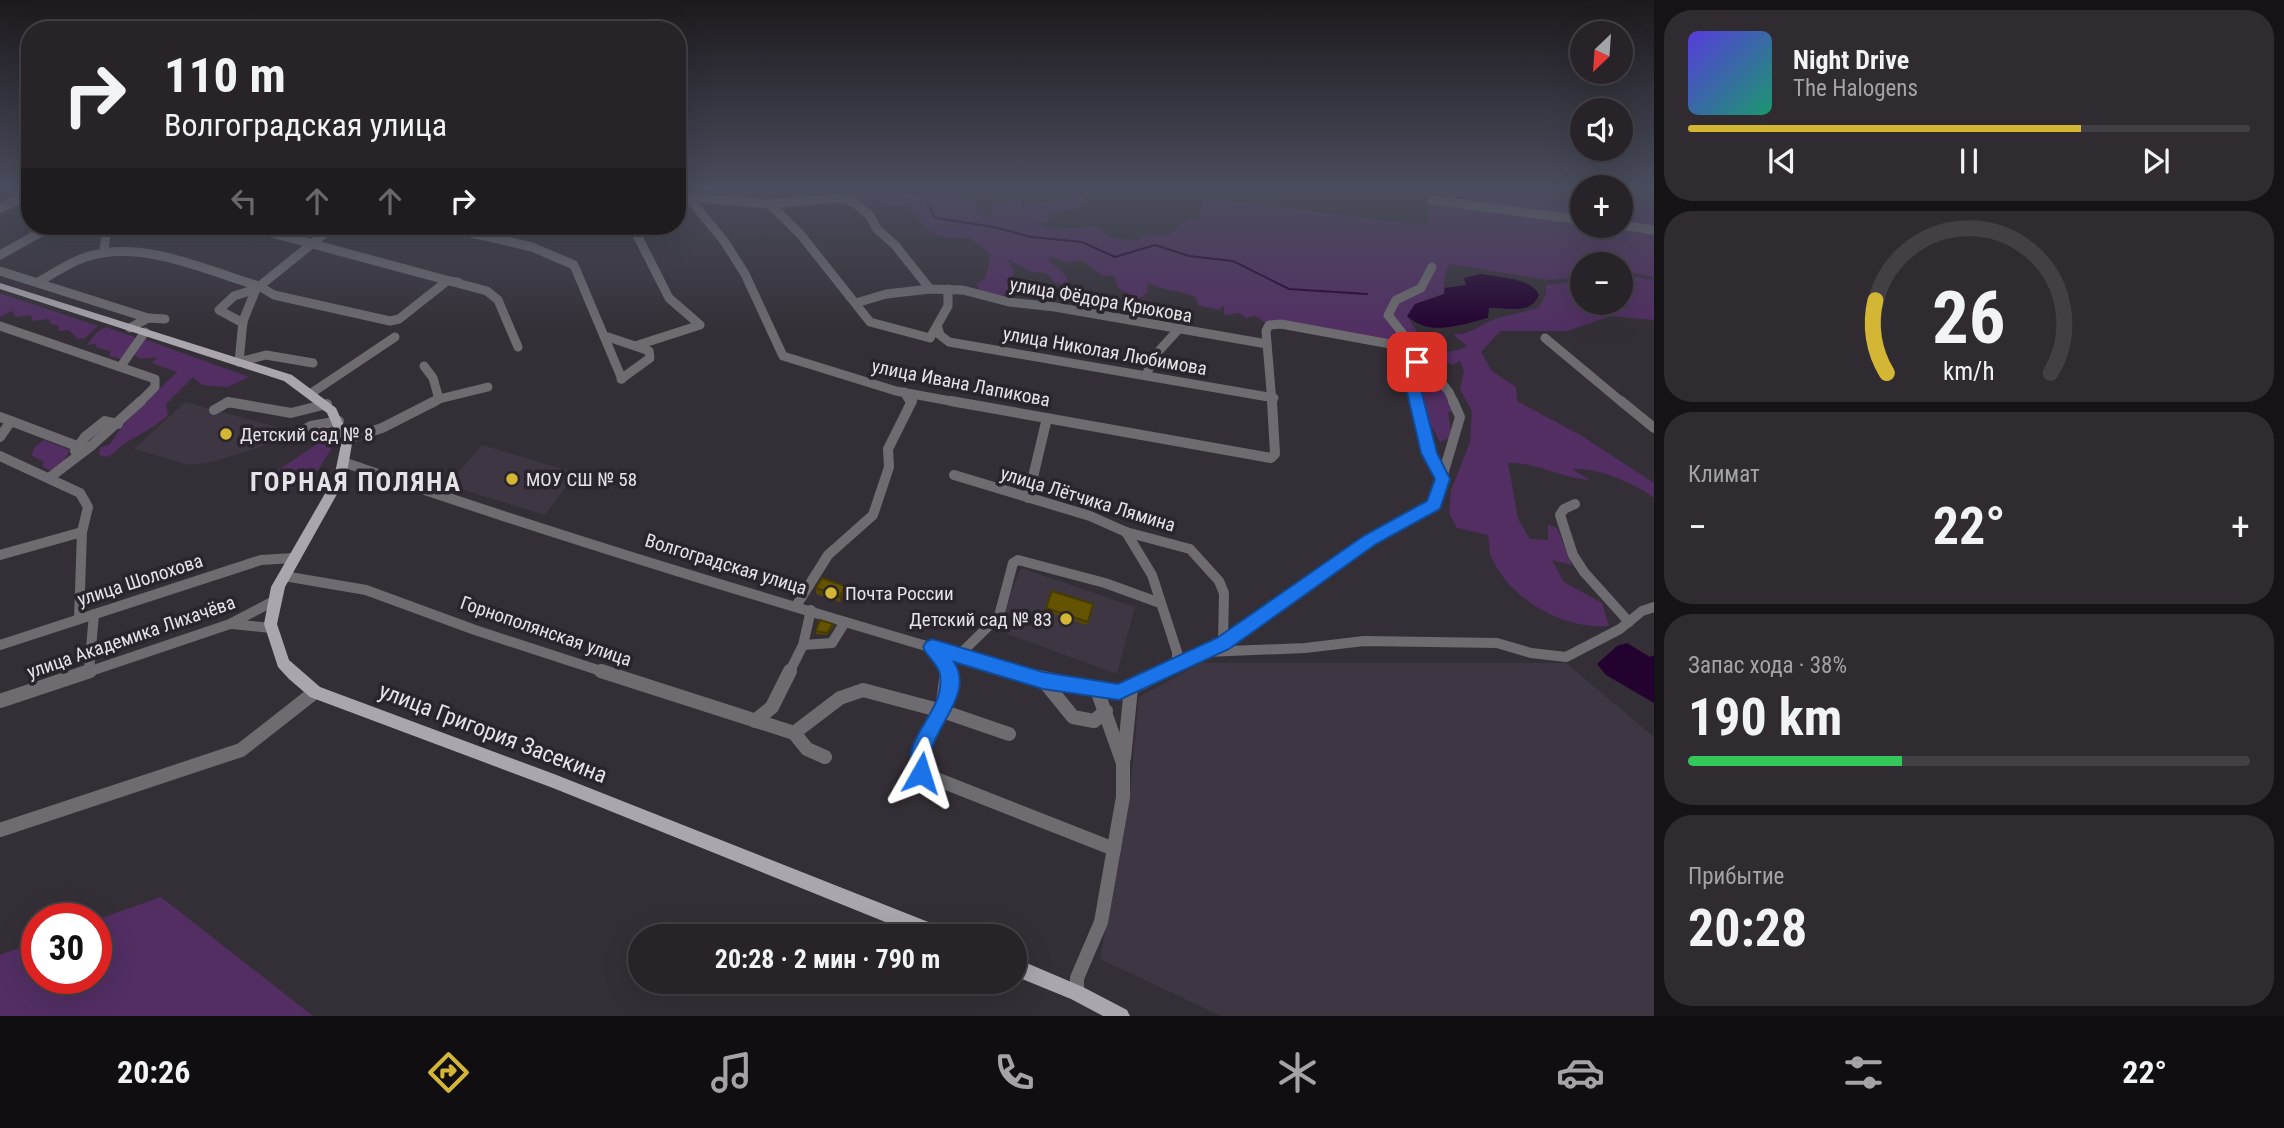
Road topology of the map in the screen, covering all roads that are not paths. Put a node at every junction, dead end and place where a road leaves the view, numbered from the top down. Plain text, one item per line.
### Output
1 (32, 237) edge
2 (106, 237) edge
3 (290, 237) edge
4 (319, 237) edge
5 (484, 237) edge
6 (638, 237) edge
7 (721, 237) edge
8 (800, 237) edge
9 (886, 237) edge
10 (311, 243) junction
11 (104, 251) junction
12 (0, 255) edge
13 (1433, 267) dead end
14 (0, 271) edge
15 (431, 275) junction
16 (38, 282) junction
17 (458, 282) junction
18 (444, 283) junction
19 (0, 286) edge
20 (258, 288) junction
21 (930, 289) junction
22 (948, 289) junction
23 (856, 303) junction
24 (148, 318) junction
25 (165, 319) dead end
26 (243, 323) junction
27 (0, 326) edge
28 (131, 328) junction
29 (938, 328) junction
30 (1177, 331) junction
31 (145, 332) junction
32 (395, 337) dead end
33 (608, 337) junction
34 (1545, 338) dead end
35 (1267, 344) junction
36 (635, 346) junction
37 (518, 347) dead end
38 (1412, 348) junction
39 (1423, 361) junction
40 (239, 362) junction
41 (313, 363) dead end
42 (121, 366) junction
43 (425, 366) dead end
44 (1146, 375) junction
45 (488, 387) dead end
46 (313, 392) junction
47 (904, 392) junction
48 (927, 396) junction
49 (1274, 398) junction
50 (439, 399) junction
51 (327, 404) junction
52 (911, 404) junction
53 (215, 410) dead end
54 (0, 417) edge
55 (1047, 418) junction
56 (11, 421) junction
57 (339, 421) junction
58 (118, 424) junction
59 (1654, 428) edge
60 (298, 433) dead end
61 (0, 437) edge
62 (348, 439) junction
63 (77, 446) junction
64 (0, 456) edge
65 (14, 461) junction
66 (346, 463) junction
67 (0, 465) edge
68 (67, 466) junction
69 (954, 475) dead end
70 (49, 478) junction
71 (1443, 479) junction
72 (1028, 498) junction
73 (1575, 504) dead end
74 (82, 532) junction
75 (1126, 532) junction
76 (0, 555) edge
77 (294, 558) junction
78 (284, 576) junction
79 (272, 602) junction
80 (1160, 603) junction
81 (796, 606) junction
82 (1654, 607) edge
83 (811, 610) junction
84 (94, 614) junction
85 (79, 619) junction
86 (845, 622) junction
87 (1629, 622) junction
88 (230, 624) junction
89 (271, 628) junction
90 (1223, 643) junction
91 (0, 645) edge
92 (803, 645) junction
93 (932, 647) junction
94 (1205, 652) junction
95 (959, 655) junction
96 (1177, 663) junction
97 (89, 671) junction
98 (1043, 680) junction
99 (1131, 688) junction
100 (1097, 690) junction
101 (315, 692) junction
102 (0, 701) edge
103 (942, 711) junction
104 (1107, 711) junction
105 (755, 721) junction
106 (794, 733) junction
107 (1009, 734) dead end
108 (825, 757) dead end
109 (1123, 763) junction
110 (0, 830) edge
111 (1114, 849) junction
112 (911, 924) edge
113 (1027, 972) edge
114 (1077, 993) junction
115 (1121, 1016) edge

1 - 12 street
2 - 11 street
3 - 10 street
4 - 10 street
5 - 33 street
6 - 36 street
7 - 47 street, улица Ивана Лапикова
8 - 23 street
9 - 21 street
10 - 15 street
10 - 20 street
11 - 16 street
11 - 20 street
13 - 38 street
14 - 16 street
15 - 17 street
15 - 18 street
16 - 24 street
17 - 18 street
17 - 37 street
18 - 20 street
19 - 28 main road
20 - 26 street
20 - 26 street
21 - 22 street, улица Фёдора Крюкова
21 - 23 street, улица Фёдора Крюкова
22 - 29 street
22 - 30 street, улица Фёдора Крюкова
23 - 29 street
24 - 25 street
24 - 28 street
26 - 40 street
27 - 42 street
28 - 31 main road
29 - 44 street, улица Николая Любимова
30 - 35 street, улица Фёдора Крюкова
30 - 44 street
31 - 40 main road
31 - 42 street
32 - 46 street
33 - 36 street
33 - 36 street
34 - 59 street
35 - 38 street
35 - 49 street
38 - 39 street
39 - 71 street
39 - 71 street
40 - 41 street
40 - 46 main road
42 - 58 street
43 - 50 street
44 - 49 street, улица Николая Любимова
45 - 50 street
46 - 51 main road
47 - 48 street, улица Ивана Лапикова
47 - 52 street
48 - 52 street
48 - 55 street, улица Ивана Лапикова
49 - 55 street, улица Ивана Лапикова
50 - 62 street
51 - 53 street
51 - 57 main road
52 - 81 street
54 - 56 street
55 - 72 street
56 - 61 street
56 - 63 street
57 - 60 street
57 - 62 main road
58 - 63 street
58 - 68 street
62 - 66 main road, улица Григория Засекина
63 - 68 street
64 - 65 street
65 - 67 street
65 - 70 street
66 - 77 main road, улица Григория Засекина
66 - 81 street, Волгоградская улица
68 - 70 street
69 - 72 street, улица Лётчика Лямина
70 - 74 street
71 - 90 street
72 - 75 street, улица Лётчика Лямина
73 - 87 street
74 - 76 street
74 - 85 street
75 - 80 street
75 - 90 street, улица Лётчика Лямина
77 - 78 main road, улица Григория Засекина
77 - 84 street, улица Шолохова
78 - 79 main road, улица Григория Засекина
78 - 105 street, Горнополянская улица
79 - 88 street, улица Академика Лихачёва
79 - 89 main road, улица Григория Засекина
80 - 95 street
80 - 96 street
81 - 83 street, Волгоградская улица
82 - 87 street
83 - 86 street, Волгоградская улица
83 - 92 street
84 - 85 street, улица Шолохова
84 - 97 street
85 - 91 street, улица Шолохова
86 - 92 street
86 - 93 street, Волгоградская улица
87 - 94 street
88 - 89 street
88 - 97 street, улица Академика Лихачёва
89 - 101 main road, улица Григория Засекина
90 - 94 street
92 - 105 street
93 - 95 street, Волгоградская улица
93 - 103 street
94 - 96 street
95 - 98 street, Волгоградская улица
96 - 99 street
97 - 102 street, улица Академика Лихачёва
98 - 100 street, Волгоградская улица
98 - 104 street
99 - 100 street, Волгоградская улица
99 - 109 street
100 - 104 street
101 - 110 street
101 - 112 main road, улица Григория Засекина
103 - 106 street
103 - 107 street
103 - 111 street
104 - 109 street
105 - 106 street, Горнополянская улица
106 - 108 street
109 - 111 street
111 - 114 street
113 - 114 main road
114 - 115 main road

